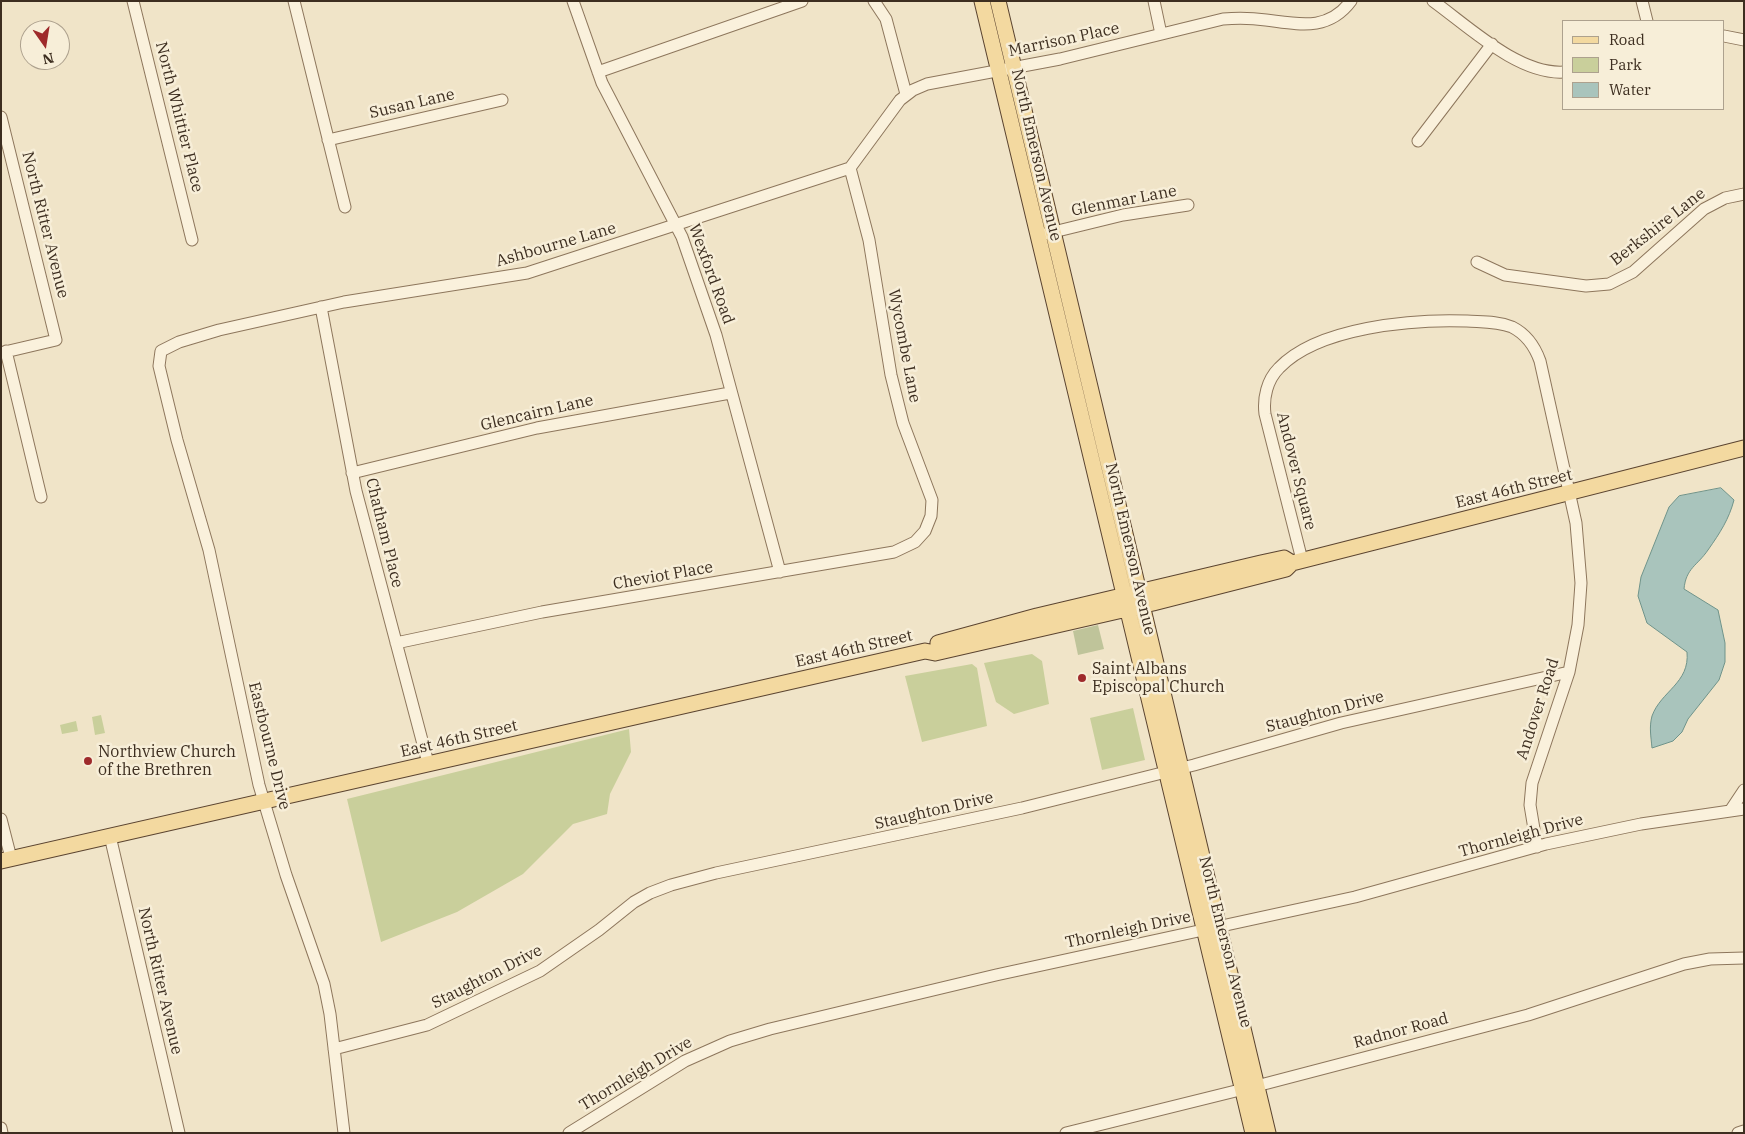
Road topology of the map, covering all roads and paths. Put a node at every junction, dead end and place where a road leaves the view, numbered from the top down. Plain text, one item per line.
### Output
1 (133, 1) edge
2 (294, 1) edge
3 (573, 1) edge
4 (802, 1) edge
5 (874, 1) edge
6 (982, 1) edge
7 (998, 1) edge
8 (1154, 1) edge
9 (1351, 1) edge
10 (1433, 1) edge
11 (1642, 1) edge
12 (1647, 20) edge
13 (1161, 34) junction
14 (1725, 36) edge
15 (1744, 40) edge
16 (1492, 44) junction
17 (1006, 69) junction
18 (598, 72) junction
19 (1562, 72) edge
20 (906, 94) junction
21 (502, 100) dead end
22 (1, 118) edge
23 (328, 140) junction
24 (1418, 141) dead end
25 (850, 168) junction
26 (1744, 194) edge
27 (1188, 205) dead end
28 (345, 208) dead end
29 (676, 225) junction
30 (1053, 232) junction
31 (1037, 236) junction
32 (192, 240) dead end
33 (1477, 262) dead end
34 (321, 307) junction
35 (4, 352) edge
36 (159, 366) joint
37 (730, 393) junction
38 (1744, 448) edge
39 (352, 473) junction
40 (1569, 493) junction
41 (41, 496) dead end
42 (927, 527) joint
43 (1297, 561) junction
44 (780, 572) junction
45 (1132, 601) junction
46 (396, 643) junction
47 (1569, 672) junction
48 (428, 764) junction
49 (1173, 770) junction
50 (1744, 790) edge
51 (264, 801) junction
52 (1744, 809) edge
53 (1730, 811) junction
54 (1, 819) edge
55 (110, 836) junction
56 (1537, 846) junction
57 (6, 859) edge
58 (1211, 929) junction
59 (1744, 958) edge
60 (334, 1049) junction
61 (1250, 1088) junction
62 (1, 1128) edge
63 (1744, 1131) edge
64 (2, 1133) edge
65 (179, 1133) edge
66 (344, 1133) edge
67 (569, 1133) edge
68 (1066, 1133) edge
69 (1253, 1133) edge
70 (1268, 1133) edge
71 (1738, 1133) edge

1 - 32 street, North Whittier Place
2 - 23 street
3 - 18 street, Wexford Road
4 - 18 street
5 - 20 street
6 - 17 main road, North Emerson Avenue
7 - 17 main road, North Emerson Avenue
8 - 13 street
9 - 13 street, Marrison Place
10 - 16 street
11 - 12 street
13 - 17 street, Marrison Place
14 - 15 street
16 - 19 street
16 - 24 street
17 - 20 street, Marrison Place
17 - 30 main road, North Emerson Avenue
17 - 31 main road, North Emerson Avenue
18 - 29 street, Wexford Road
20 - 25 street
21 - 23 street, Susan Lane
22 - 35 street, North Ritter Avenue
23 - 28 street
25 - 29 street, Ashbourne Lane
25 - 42 street, Wycombe Lane
26 - 33 street, Berkshire Lane
27 - 30 street, Glenmar Lane
29 - 34 street, Ashbourne Lane
29 - 37 street, Wexford Road
30 - 31 street, Glenmar Lane
30 - 45 main road, North Emerson Avenue
31 - 45 main road, North Emerson Avenue
34 - 36 street, Ashbourne Lane
34 - 39 street, Chatham Place
35 - 41 street
36 - 51 street, Eastbourne Drive
37 - 39 street, Glencairn Lane
37 - 44 street, Wexford Road
38 - 40 main road, East 46th Street
39 - 46 street, Chatham Place
40 - 43 main road, East 46th Street
40 - 43 street, Andover Square
40 - 47 street, Andover Road
42 - 44 street, Cheviot Place
43 - 45 main road, East 46th Street
44 - 46 street, Cheviot Place
45 - 48 main road, East 46th Street
45 - 49 main road, North Emerson Avenue
46 - 48 street, Chatham Place
47 - 49 street, Staughton Drive
47 - 56 street, Andover Road
48 - 51 main road, East 46th Street
49 - 58 main road, North Emerson Avenue
49 - 60 street, Staughton Drive
50 - 53 street
51 - 55 main road, East 46th Street
51 - 60 street, Eastbourne Drive
52 - 53 street, Thornleigh Drive
53 - 56 street, Thornleigh Drive
54 - 57 street
55 - 57 main road, East 46th Street
55 - 65 street, North Ritter Avenue
56 - 58 street, Thornleigh Drive
58 - 61 main road, North Emerson Avenue
58 - 67 street, Thornleigh Drive
59 - 61 street, Radnor Road
60 - 66 street, Eastbourne Drive
61 - 68 street, Radnor Road
61 - 69 main road, North Emerson Avenue
61 - 70 main road, North Emerson Avenue
62 - 64 street
63 - 71 street

